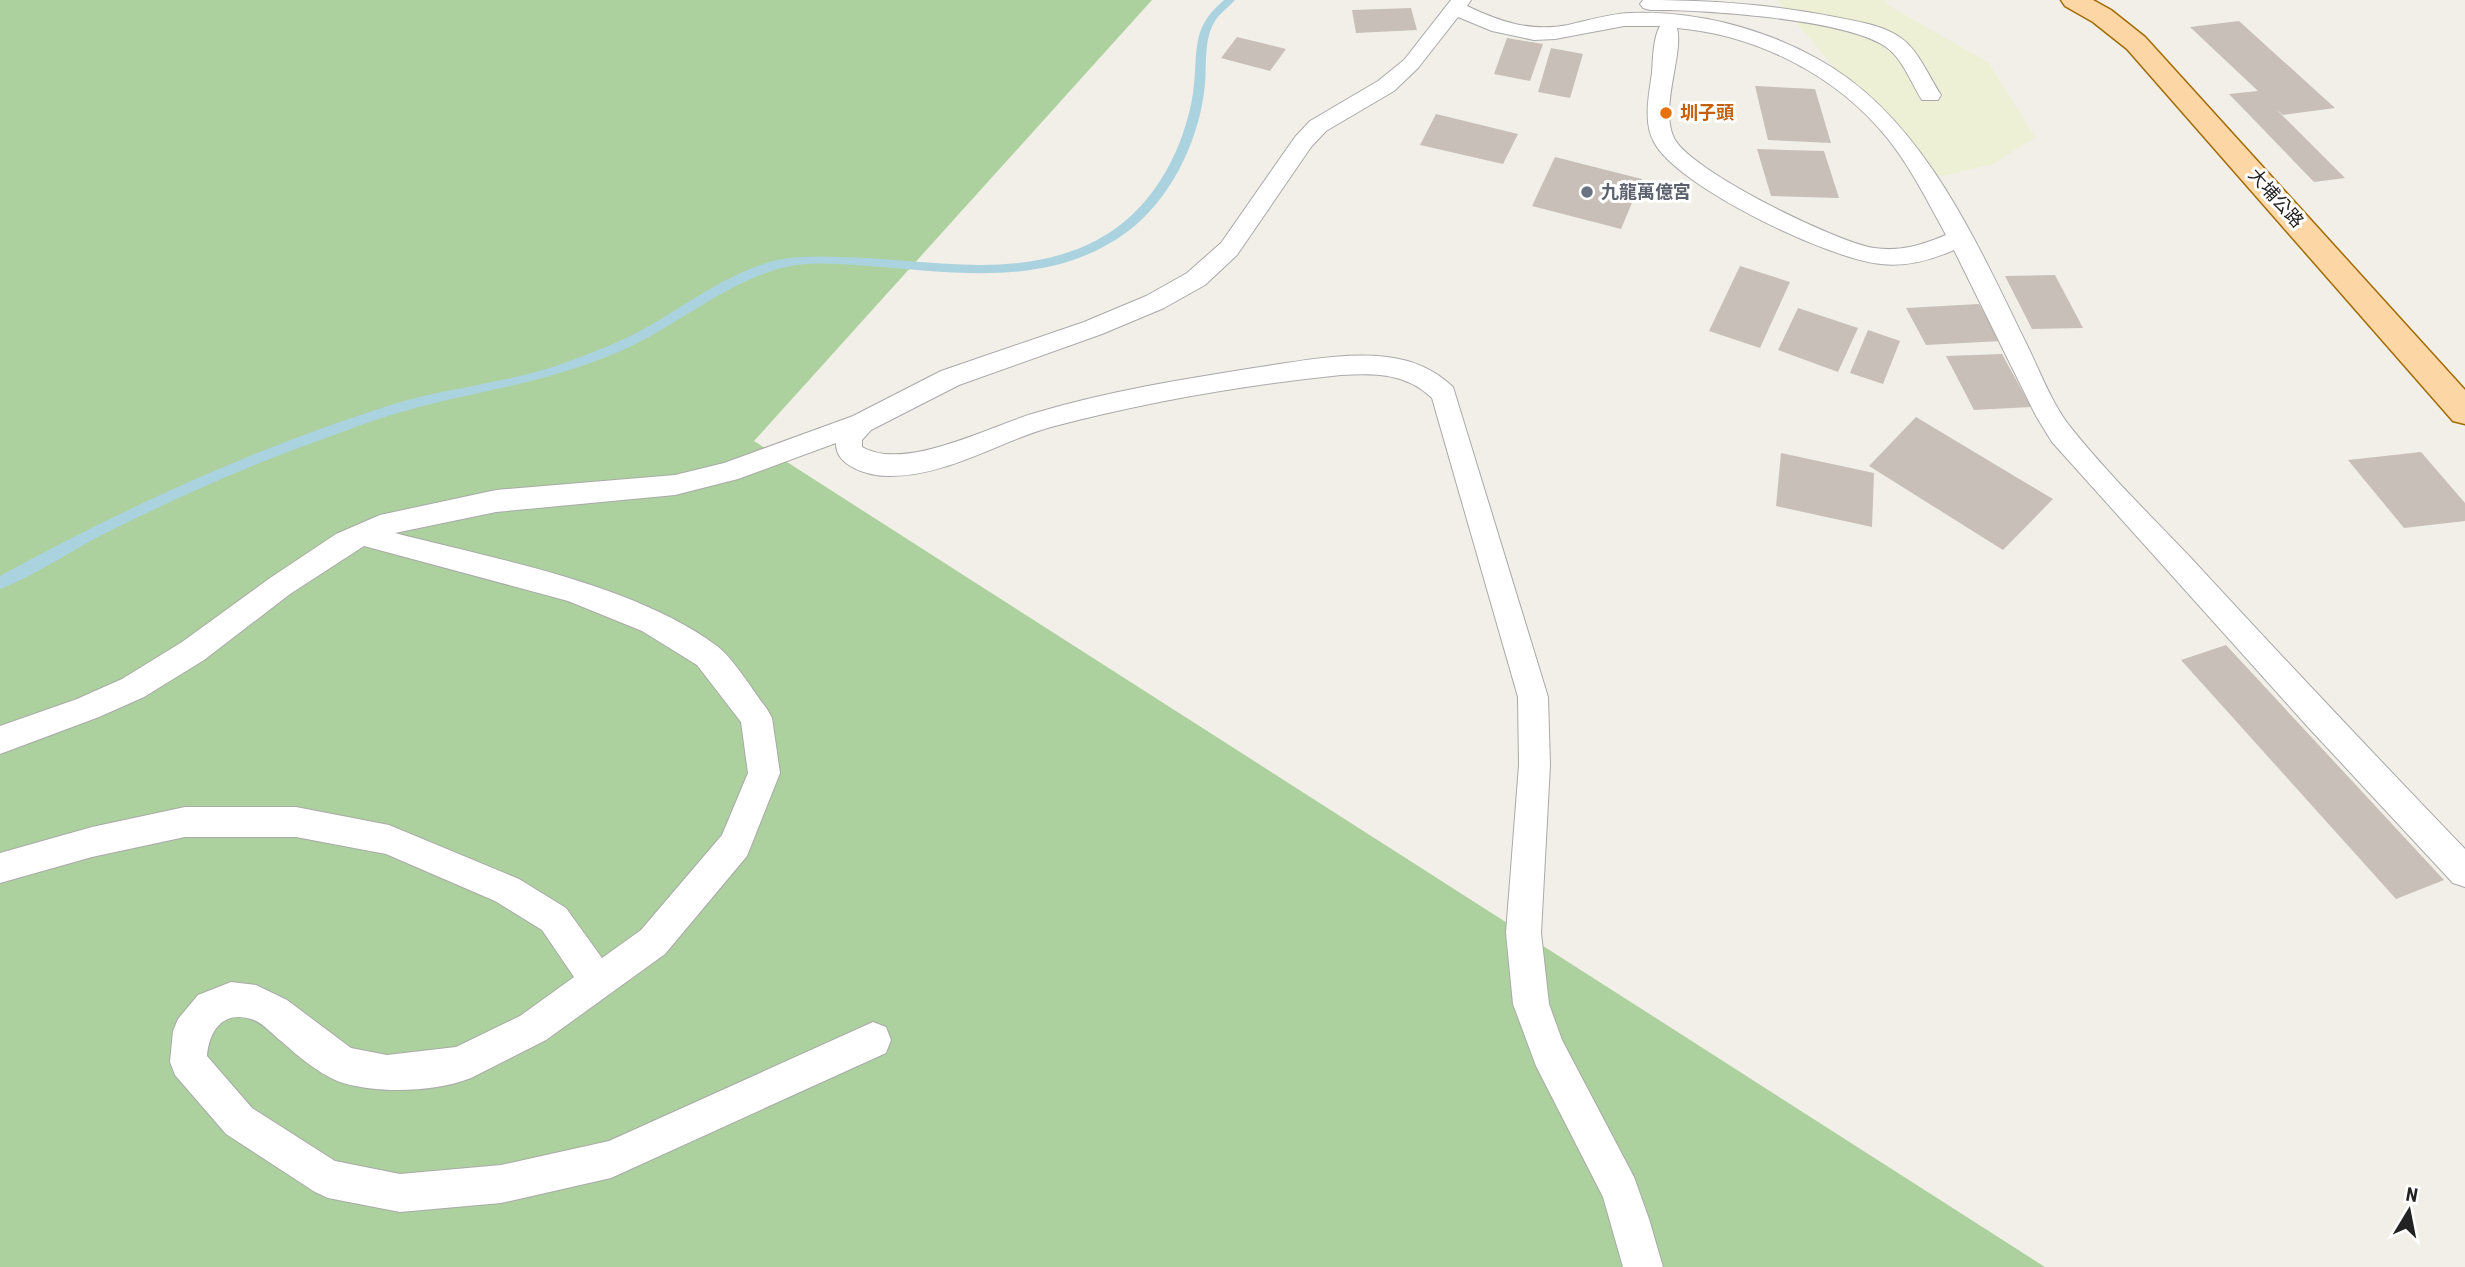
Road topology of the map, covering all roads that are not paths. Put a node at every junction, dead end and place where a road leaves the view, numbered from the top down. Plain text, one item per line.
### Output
1 (2074, 0) edge
2 (1458, 4) edge
3 (1618, 20) junction
4 (1668, 30) dead end
5 (1930, 94) dead end
6 (1961, 238) junction
7 (2465, 412) edge
8 (862, 423) junction
9 (362, 536) junction
10 (0, 740) edge
11 (0, 868) edge
12 (2465, 872) edge
13 (598, 982) junction
14 (873, 1040) dead end
15 (1643, 1267) edge

1 - 7 main road, 大埔公路
2 - 3 lane
2 - 8 lane
3 - 5 lane
3 - 6 lane
4 - 6 lane
6 - 12 lane
8 - 9 lane
8 - 15 lane
9 - 10 lane
9 - 13 lane
11 - 13 lane
13 - 14 lane

